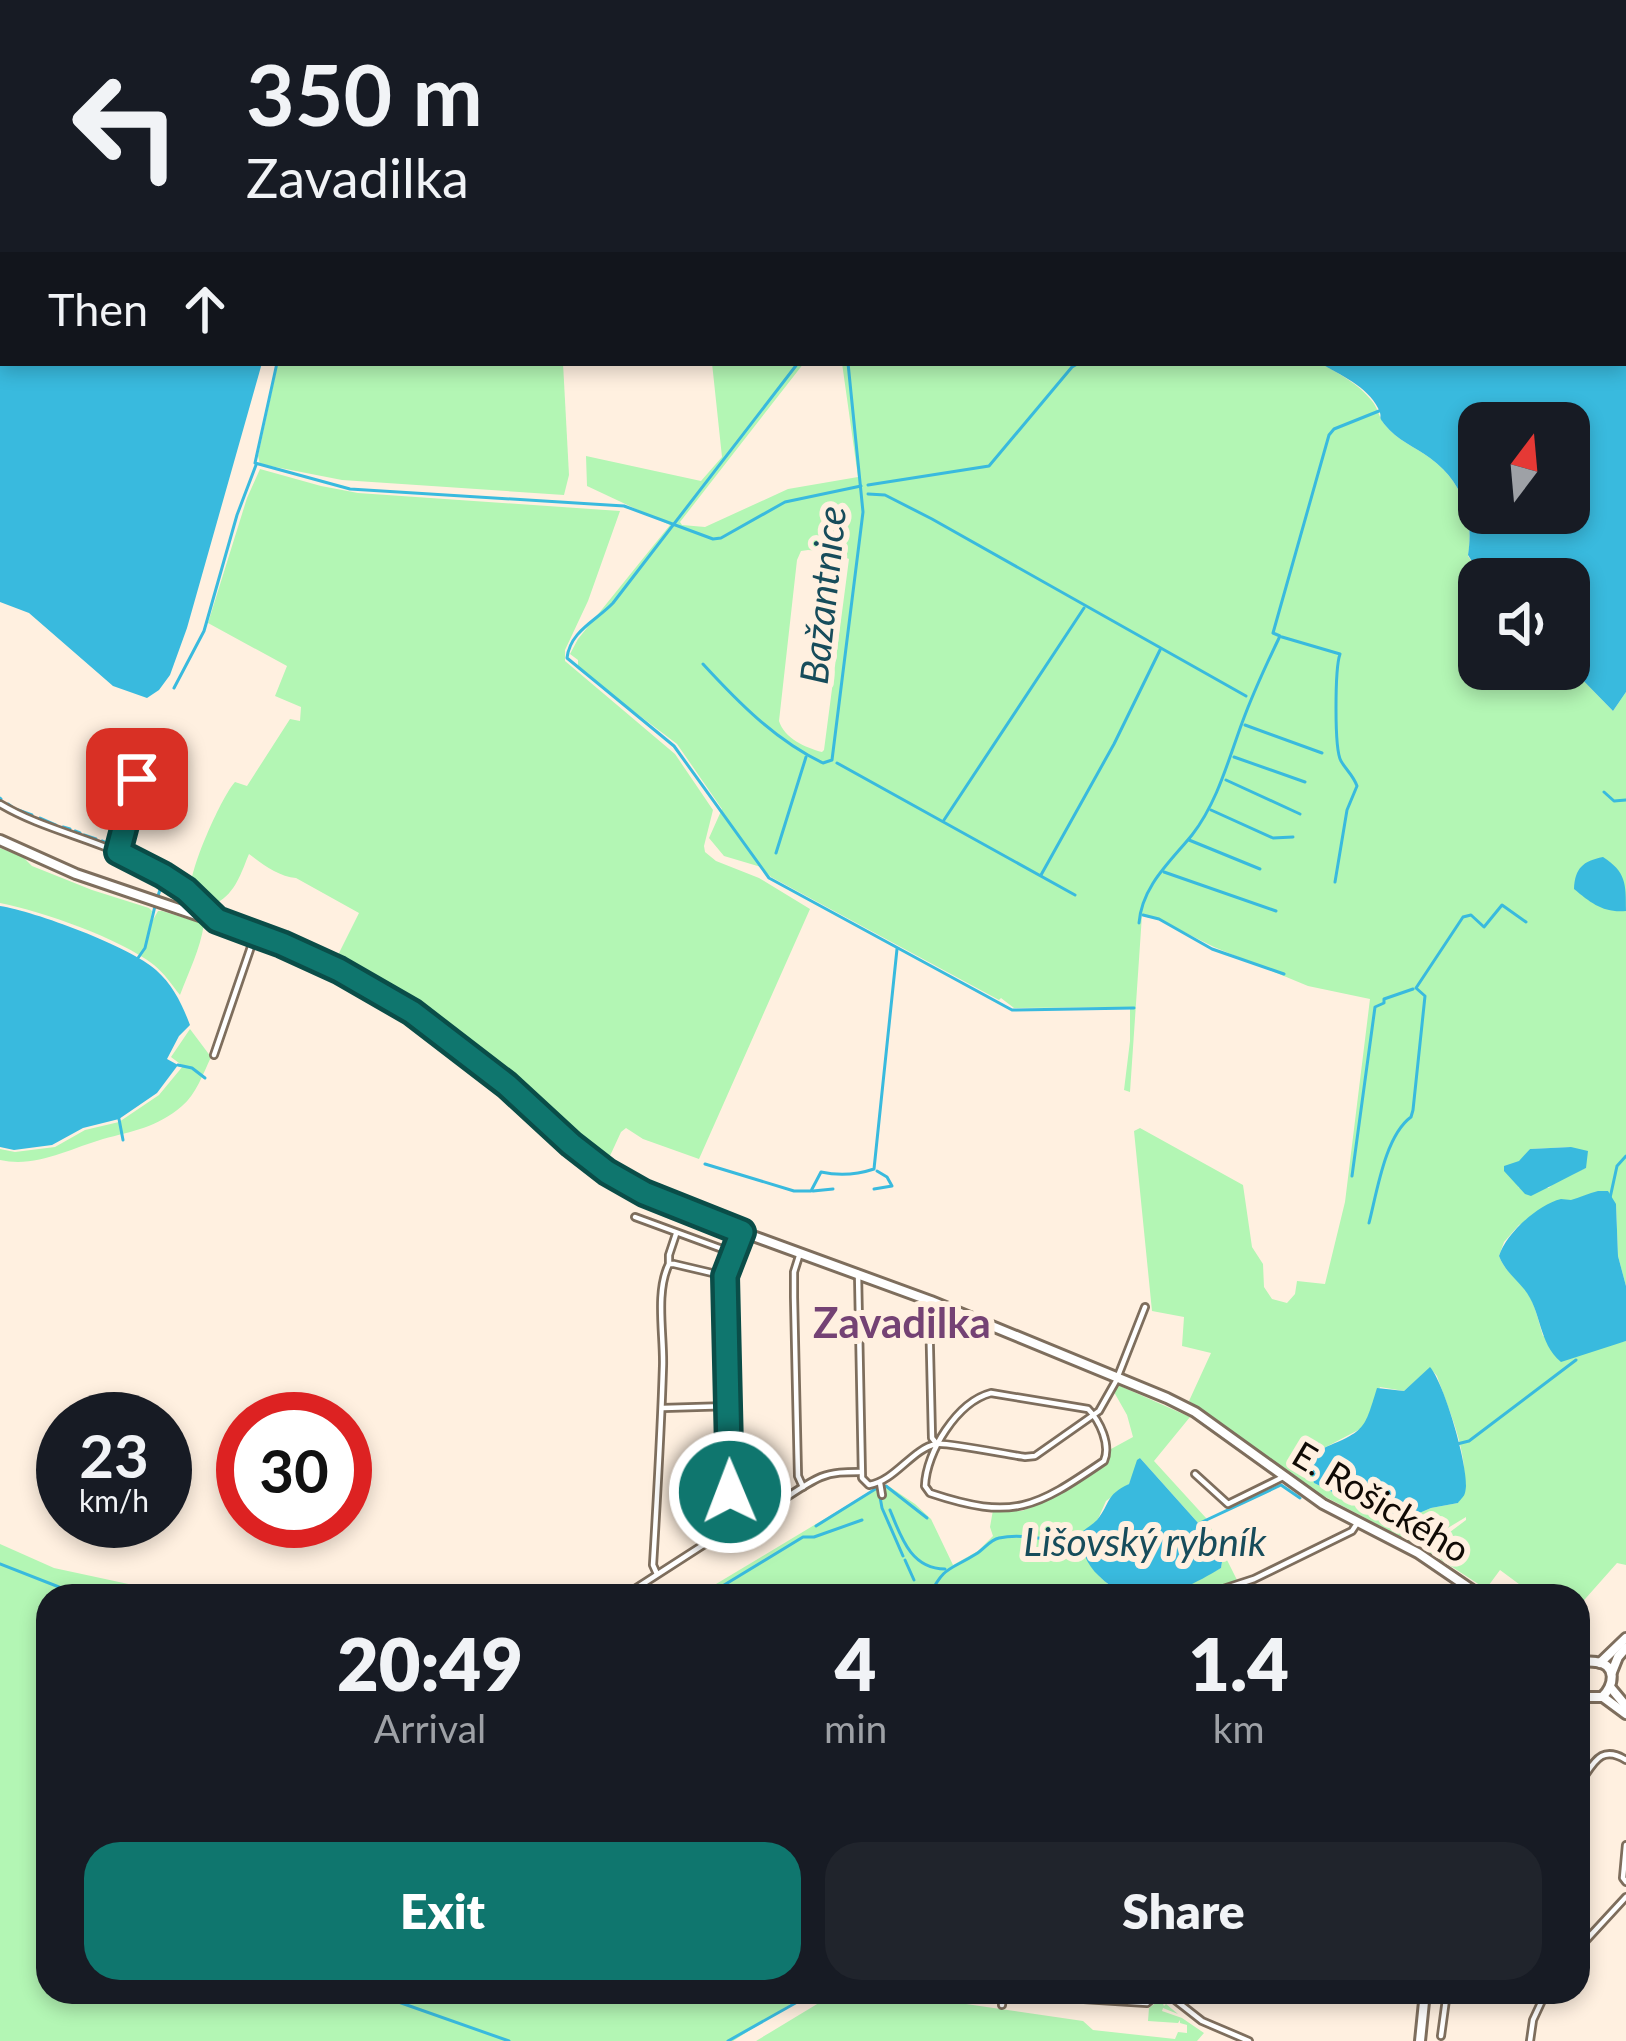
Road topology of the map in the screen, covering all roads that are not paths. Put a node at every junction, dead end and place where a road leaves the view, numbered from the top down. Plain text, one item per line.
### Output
1 (146, 742) dead end
2 (0, 804) edge
3 (0, 840) edge
4 (118, 852) junction
5 (217, 920) junction
6 (255, 934) junction
7 (214, 1055) dead end
8 (635, 1217) dead end
9 (742, 1232) junction
10 (676, 1234) junction
11 (725, 1250) dead end
12 (800, 1253) junction
13 (669, 1264) junction
14 (858, 1273) junction
15 (725, 1276) junction
16 (931, 1300) junction
17 (1145, 1307) dead end
18 (1117, 1378) junction
19 (730, 1406) junction
20 (662, 1408) junction
21 (1095, 1416) junction
22 (937, 1444) junction
23 (861, 1472) junction
24 (1195, 1474) dead end
25 (1283, 1477) junction
26 (880, 1483) junction
27 (803, 1486) junction
28 (882, 1496) dead end
29 (728, 1522) junction
30 (1358, 1522) junction
31 (657, 1574) junction
32 (642, 1584) edge
33 (1241, 1584) edge
34 (1464, 1584) edge
35 (1626, 1638) edge
36 (1626, 1648) edge
37 (1590, 1662) edge
38 (1600, 1663) junction
39 (1611, 1674) junction
40 (1611, 1688) junction
41 (1590, 1695) edge
42 (1596, 1698) junction
43 (1590, 1702) edge
44 (1626, 1710) edge
45 (1626, 1760) edge
46 (1590, 1771) edge
47 (1626, 1845) edge
48 (1626, 1882) edge
49 (1626, 1897) edge
50 (1590, 1936) edge
51 (1180, 2004) edge
52 (1424, 2004) edge
53 (1444, 2004) edge
54 (1540, 2004) edge
55 (1441, 2036) dead end
56 (1249, 2041) edge
57 (1420, 2041) edge
58 (1530, 2041) edge

1 - 4 street
2 - 4 street
3 - 5 street
4 - 5 street
5 - 6 street
6 - 7 street
6 - 9 street
8 - 10 street
9 - 12 street
9 - 15 street
10 - 11 street
10 - 13 street
12 - 14 street
12 - 27 street
13 - 15 street
13 - 20 street
14 - 16 street
14 - 23 street
15 - 19 street
16 - 18 street
16 - 22 street
17 - 18 street
18 - 21 street
18 - 25 street, E. Rošického
19 - 20 street
19 - 29 street
20 - 31 street
21 - 22 street
21 - 22 street
21 - 22 street
22 - 26 street
23 - 26 street
23 - 27 street
24 - 25 street
25 - 30 street, E. Rošického
26 - 28 street
27 - 29 street
29 - 31 street
30 - 33 street
30 - 34 street, E. Rošického
31 - 32 street
35 - 38 street
36 - 39 street
37 - 38 street
38 - 39 street
39 - 40 street
40 - 42 street
40 - 44 street
41 - 42 street
42 - 43 street
42 - 44 street
45 - 46 street
47 - 48 street
49 - 50 street
51 - 56 street
52 - 57 street
53 - 55 street
54 - 58 street

